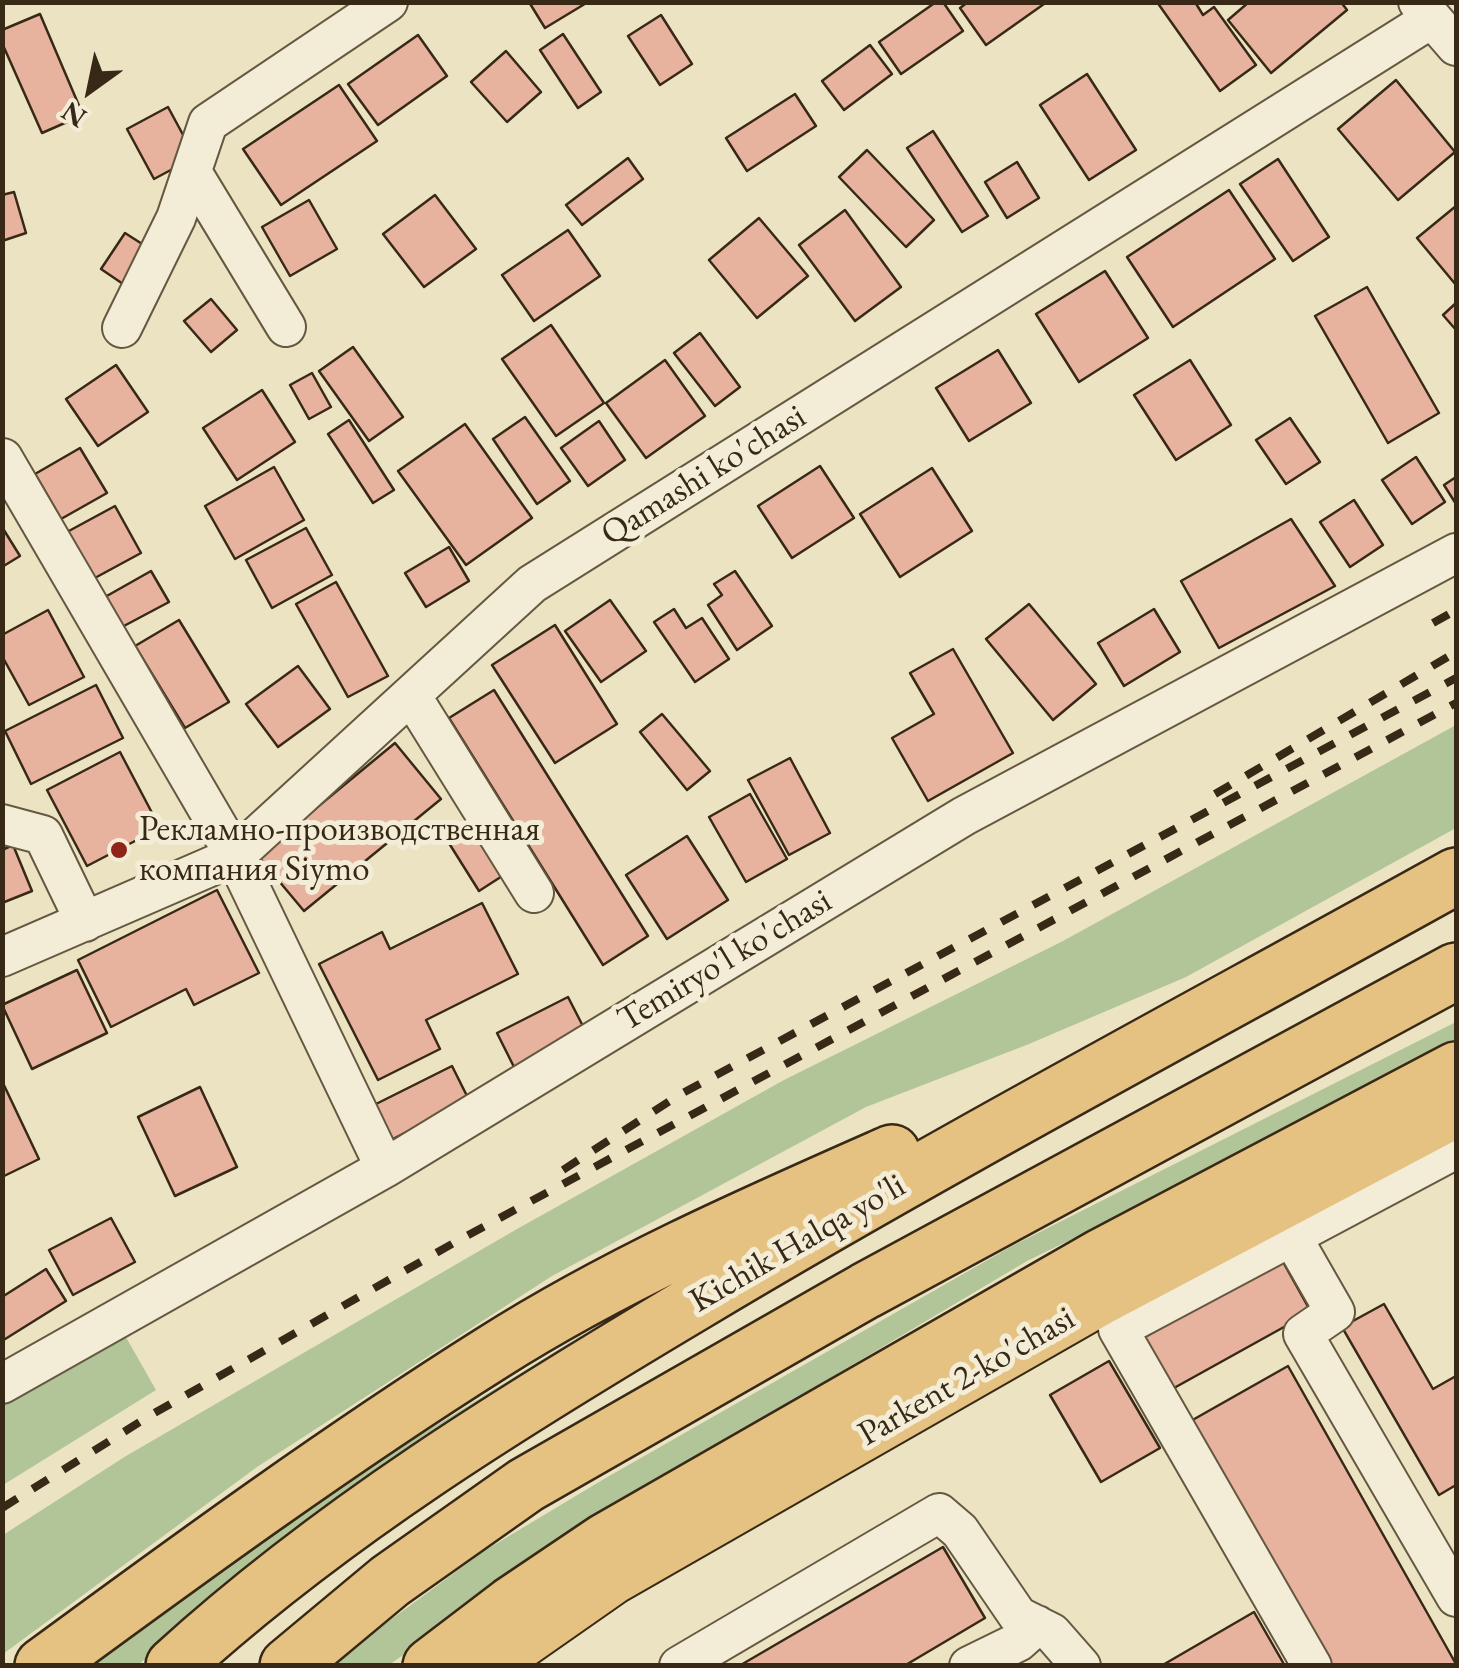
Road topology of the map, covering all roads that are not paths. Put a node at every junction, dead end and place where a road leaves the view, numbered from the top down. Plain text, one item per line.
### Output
1 (388, 2) edge
2 (1435, 22) edge
3 (192, 172) junction
4 (286, 327) dead end
5 (122, 328) dead end
6 (3, 458) edge
7 (1456, 553) edge
8 (411, 695) junction
9 (2, 824) edge
10 (236, 856) junction
11 (1456, 876) edge
12 (534, 894) dead end
13 (84, 922) junction
14 (2, 958) edge
15 (1456, 971) edge
16 (1202, 1017) junction
17 (1456, 1070) edge
18 (1456, 1113) edge
19 (1456, 1148) edge
20 (385, 1168) junction
21 (1266, 1191) junction
22 (2, 1384) edge
23 (1443, 1541) edge
24 (1456, 1597) edge
25 (1037, 1625) junction
26 (43, 1666) edge
27 (174, 1666) edge
28 (288, 1666) edge
29 (431, 1666) edge
30 (490, 1666) edge
31 (679, 1666) edge
32 (969, 1666) edge
33 (1081, 1666) edge
34 (1312, 1666) edge

1 - 3 street
2 - 8 street, Qamashi ko'chasi
3 - 4 street
3 - 5 street
6 - 10 street
7 - 20 street, Temiryo'l ko'chasi
8 - 10 street, Qamashi ko'chasi
8 - 12 street
9 - 13 street
10 - 13 street, Qamashi ko'chasi
10 - 20 street
11 - 16 highway, Kichik Halqa yo'li
13 - 14 street, Qamashi ko'chasi
15 - 28 highway
16 - 26 highway
16 - 27 highway, Kichik Halqa yo'li
17 - 21 highway
18 - 21 main road, Parkent 2-ko'chasi
19 - 34 street
20 - 22 street, Temiryo'l ko'chasi
21 - 23 street
21 - 29 highway
21 - 30 main road, Parkent 2-ko'chasi
23 - 24 street
25 - 31 street
25 - 32 street
25 - 33 street

